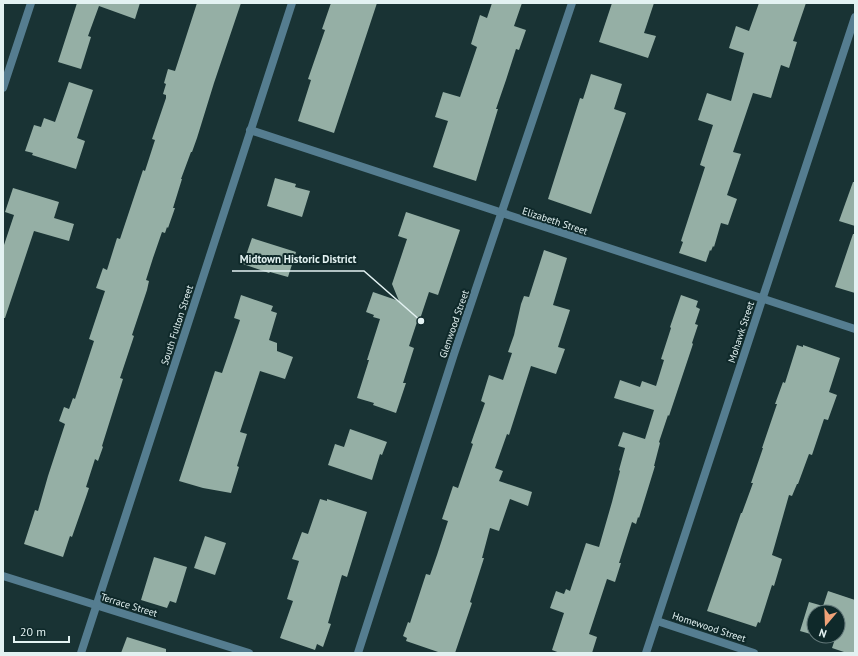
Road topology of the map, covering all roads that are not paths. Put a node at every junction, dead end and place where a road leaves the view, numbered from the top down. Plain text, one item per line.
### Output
1 (31, 3) edge
2 (292, 3) edge
3 (572, 3) edge
4 (855, 17) edge
5 (3, 88) edge
6 (250, 130) junction
7 (502, 214) junction
8 (763, 299) junction
9 (855, 329) edge
10 (3, 576) edge
11 (96, 605) junction
12 (657, 621) junction
13 (81, 653) edge
14 (249, 653) edge
15 (358, 653) edge
16 (646, 653) edge
17 (754, 653) edge

1 - 5 street
2 - 6 street, South Fulton Street
3 - 7 street, Glenwood Street
4 - 8 street, Mohawk Street
6 - 7 street, Elizabeth Street
6 - 11 street, South Fulton Street
7 - 8 street, Elizabeth Street
7 - 15 street, Glenwood Street
8 - 9 street, Elizabeth Street
8 - 12 street, Mohawk Street
10 - 11 street, Terrace Street
11 - 13 street, South Fulton Street
11 - 14 street, Terrace Street
12 - 16 street, Mohawk Street
12 - 17 street, Homewood Street

